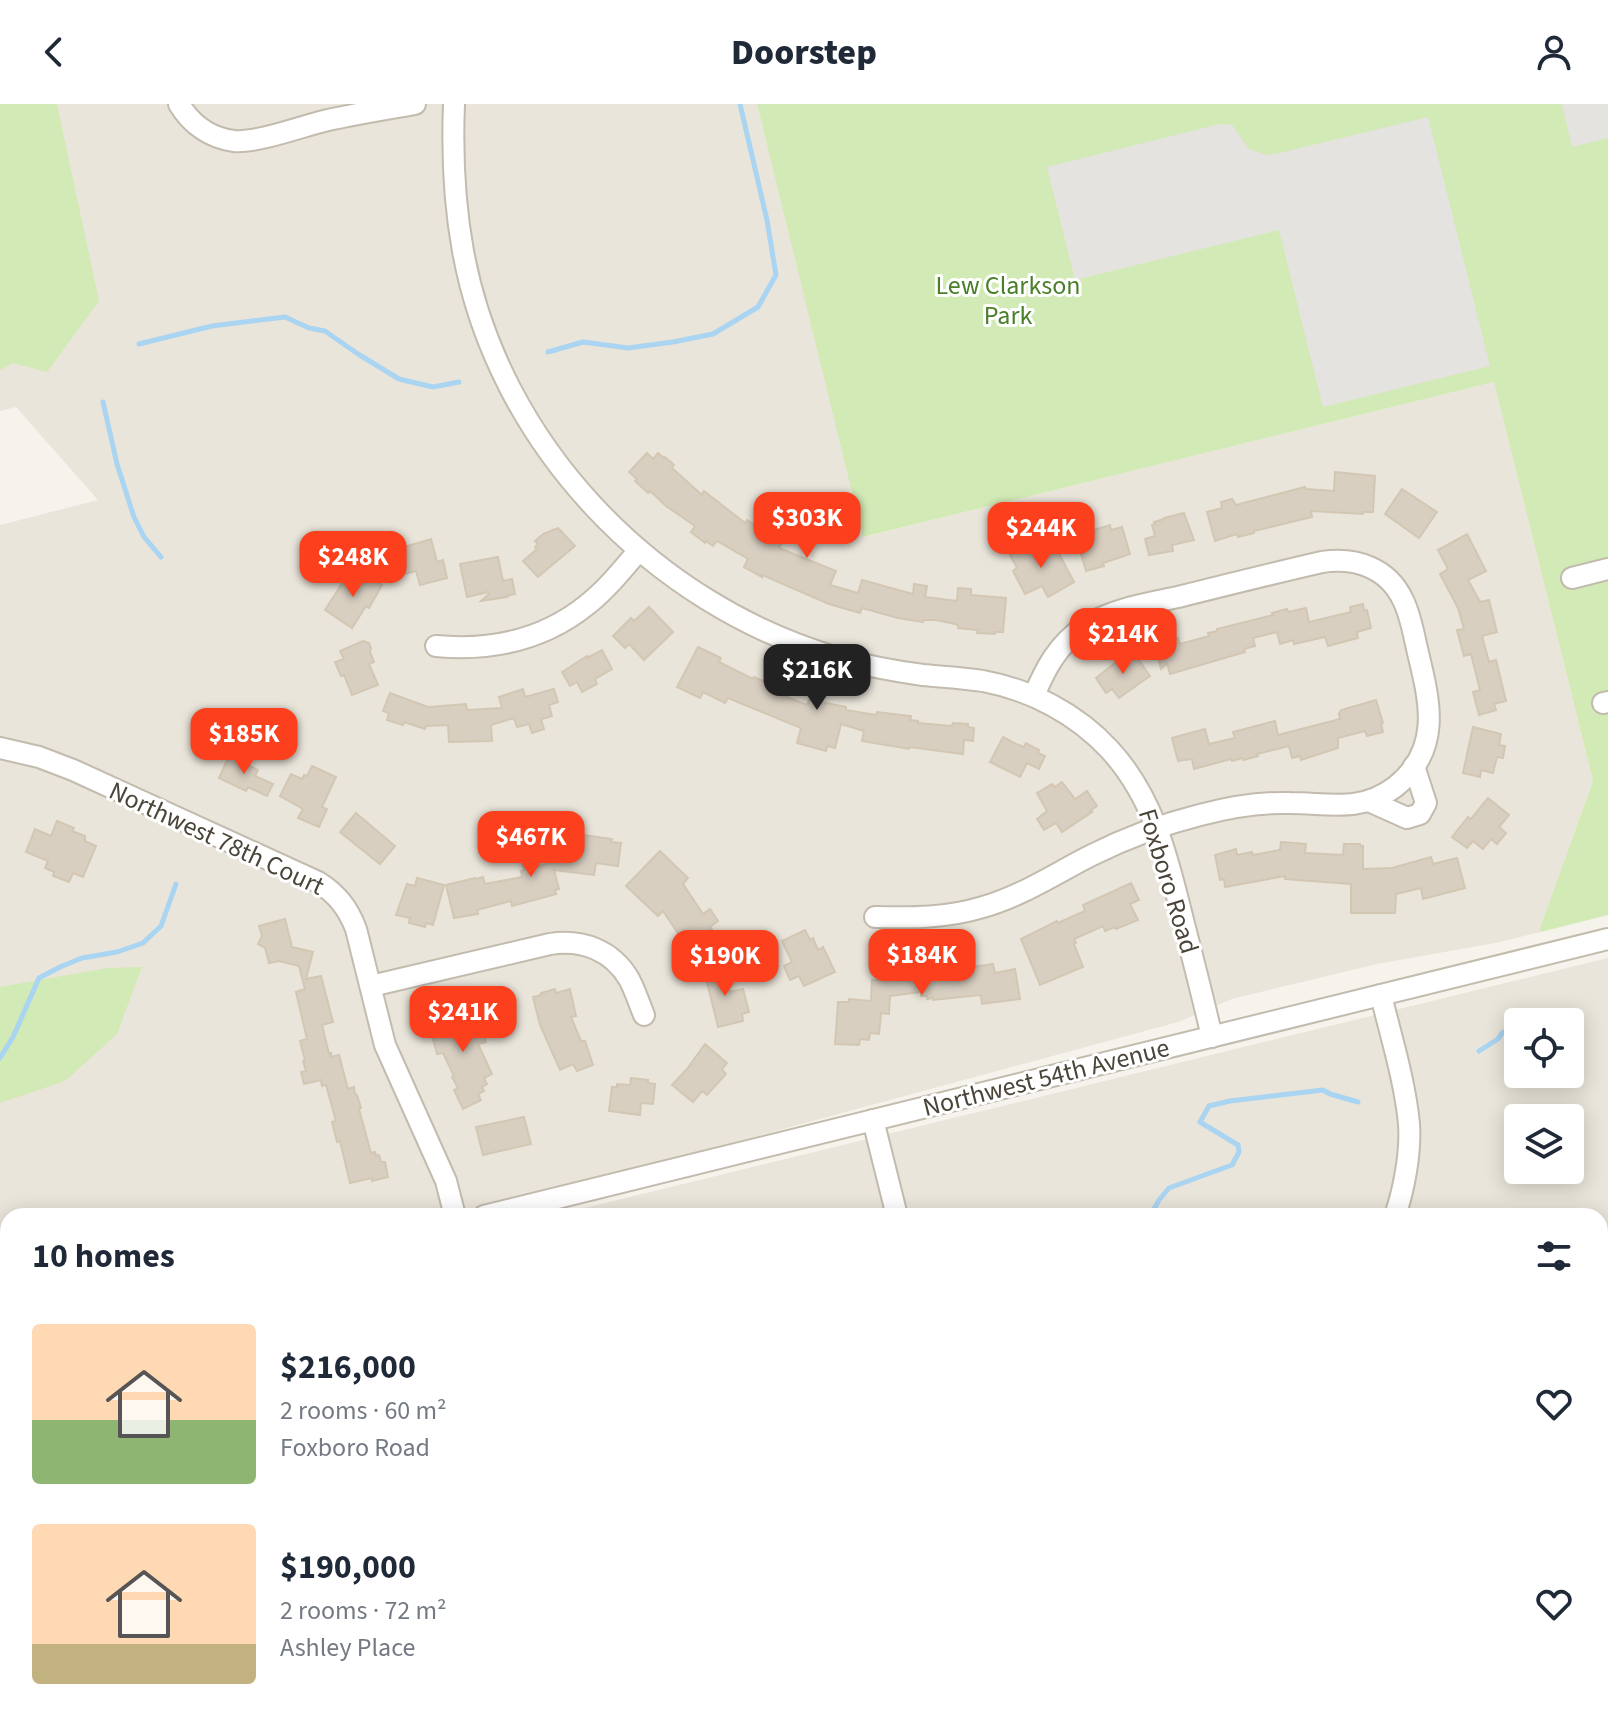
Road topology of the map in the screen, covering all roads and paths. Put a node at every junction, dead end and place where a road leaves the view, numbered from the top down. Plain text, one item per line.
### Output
1 (179, 104) edge
2 (415, 104) edge
3 (454, 104) edge
4 (639, 550) junction
5 (1608, 569) edge
6 (1572, 578) dead end
7 (436, 646) dead end
8 (1034, 696) junction
9 (0, 748) edge
10 (1414, 766) junction
11 (1369, 801) junction
12 (1157, 829) junction
13 (875, 917) dead end
14 (1608, 939) edge
15 (371, 986) junction
16 (1381, 995) junction
17 (644, 1015) dead end
18 (1212, 1037) junction
19 (873, 1120) junction
20 (453, 1208) edge
21 (516, 1208) edge
22 (895, 1208) edge
23 (1398, 1208) edge

1 - 2 street
3 - 4 street, Foxboro Road
4 - 7 street
4 - 8 street, Foxboro Road
5 - 6 street
8 - 10 street
8 - 12 street, Foxboro Road
9 - 15 street, Northwest 78th Court
10 - 11 street
10 - 11 street
11 - 12 street
12 - 13 street
12 - 18 street, Foxboro Road
14 - 16 street, Northwest 54th Avenue
15 - 17 street
15 - 20 street, Northwest 78th Court
16 - 18 street, Northwest 54th Avenue
16 - 23 street
18 - 19 street, Northwest 54th Avenue
19 - 21 street, Northwest 54th Avenue
19 - 22 street

